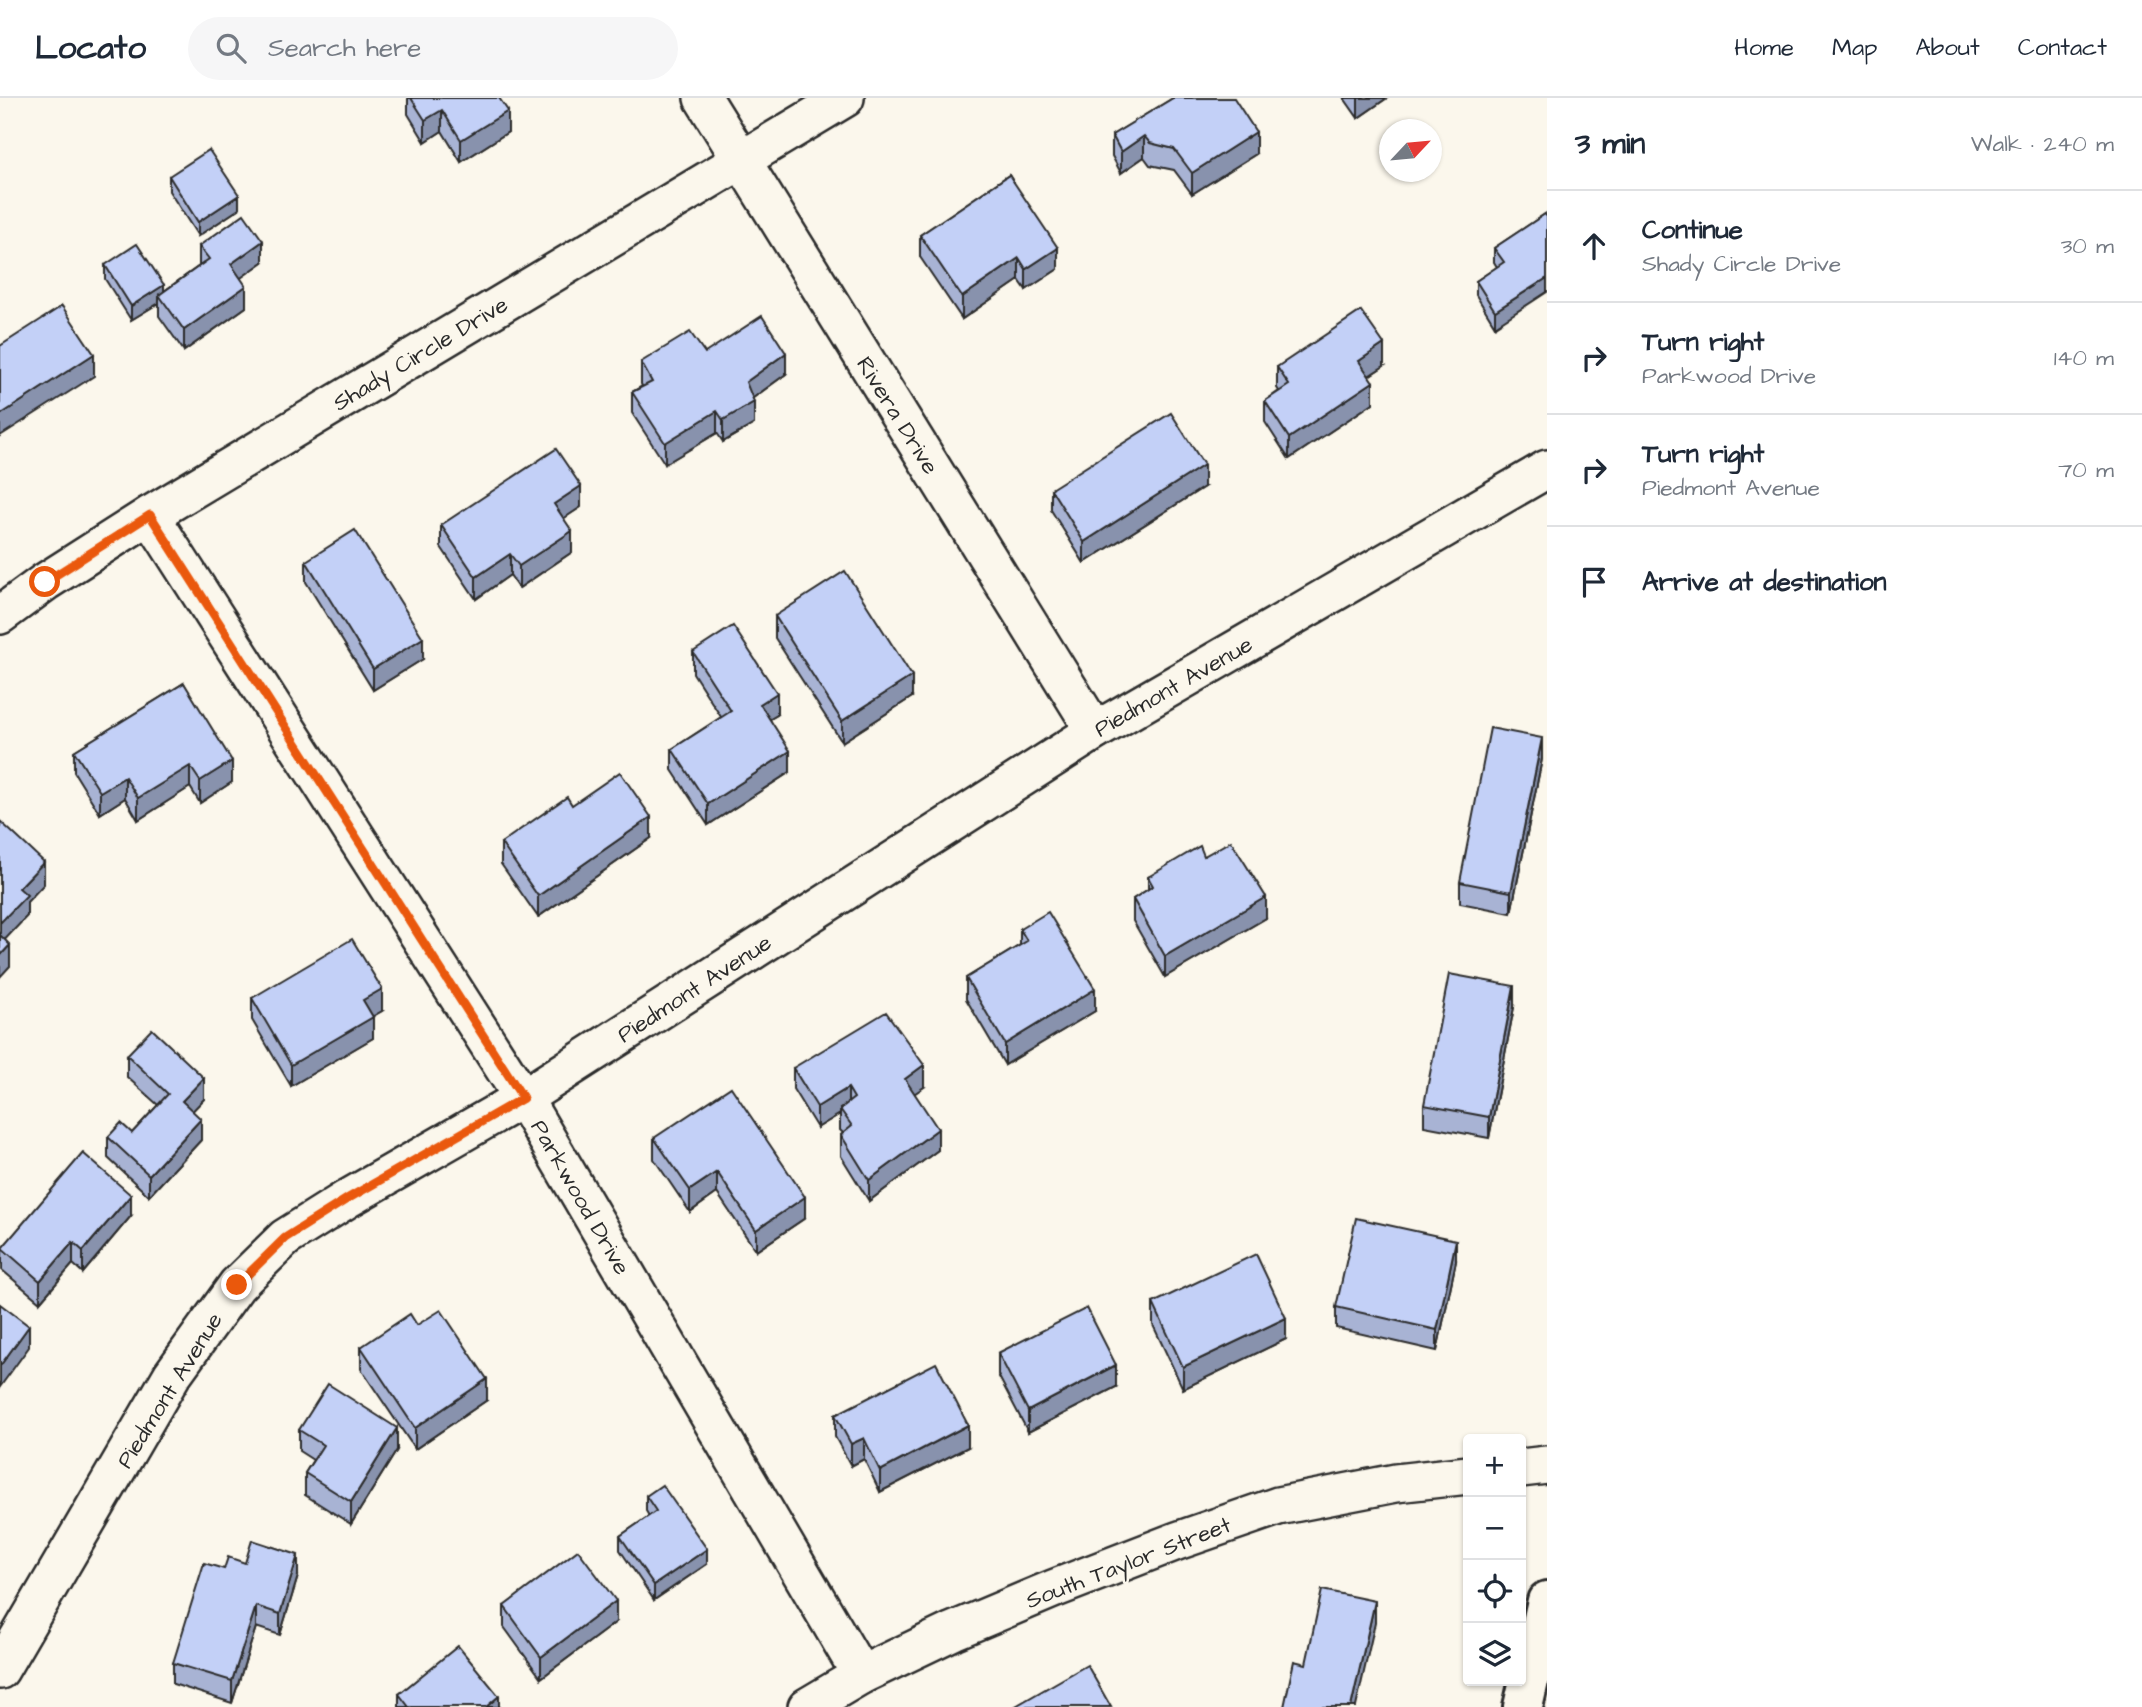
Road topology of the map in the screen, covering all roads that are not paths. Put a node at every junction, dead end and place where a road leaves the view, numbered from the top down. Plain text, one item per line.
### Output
1 (703, 98) edge
2 (845, 98) edge
3 (741, 161) junction
4 (1547, 469) edge
5 (150, 515) junction
6 (0, 615) edge
7 (1095, 731) junction
8 (523, 1098) junction
9 (1547, 1465) edge
10 (1526, 1467) edge
11 (1463, 1476) edge
12 (1547, 1601) edge
13 (0, 1670) edge
14 (861, 1675) junction
15 (807, 1707) edge
16 (1523, 1707) edge

1 - 3 street, Rivera Drive
2 - 3 street, Shady Circle Drive
3 - 5 street, Shady Circle Drive
3 - 7 street, Rivera Drive
4 - 7 street, Piedmont Avenue
5 - 6 street, Shady Circle Drive
5 - 8 street, Parkwood Drive
7 - 8 street, Piedmont Avenue
8 - 13 street, Piedmont Avenue
8 - 14 street, Parkwood Drive
9 - 10 street
11 - 14 street, South Taylor Street
12 - 16 street
14 - 15 street, South Taylor Street

